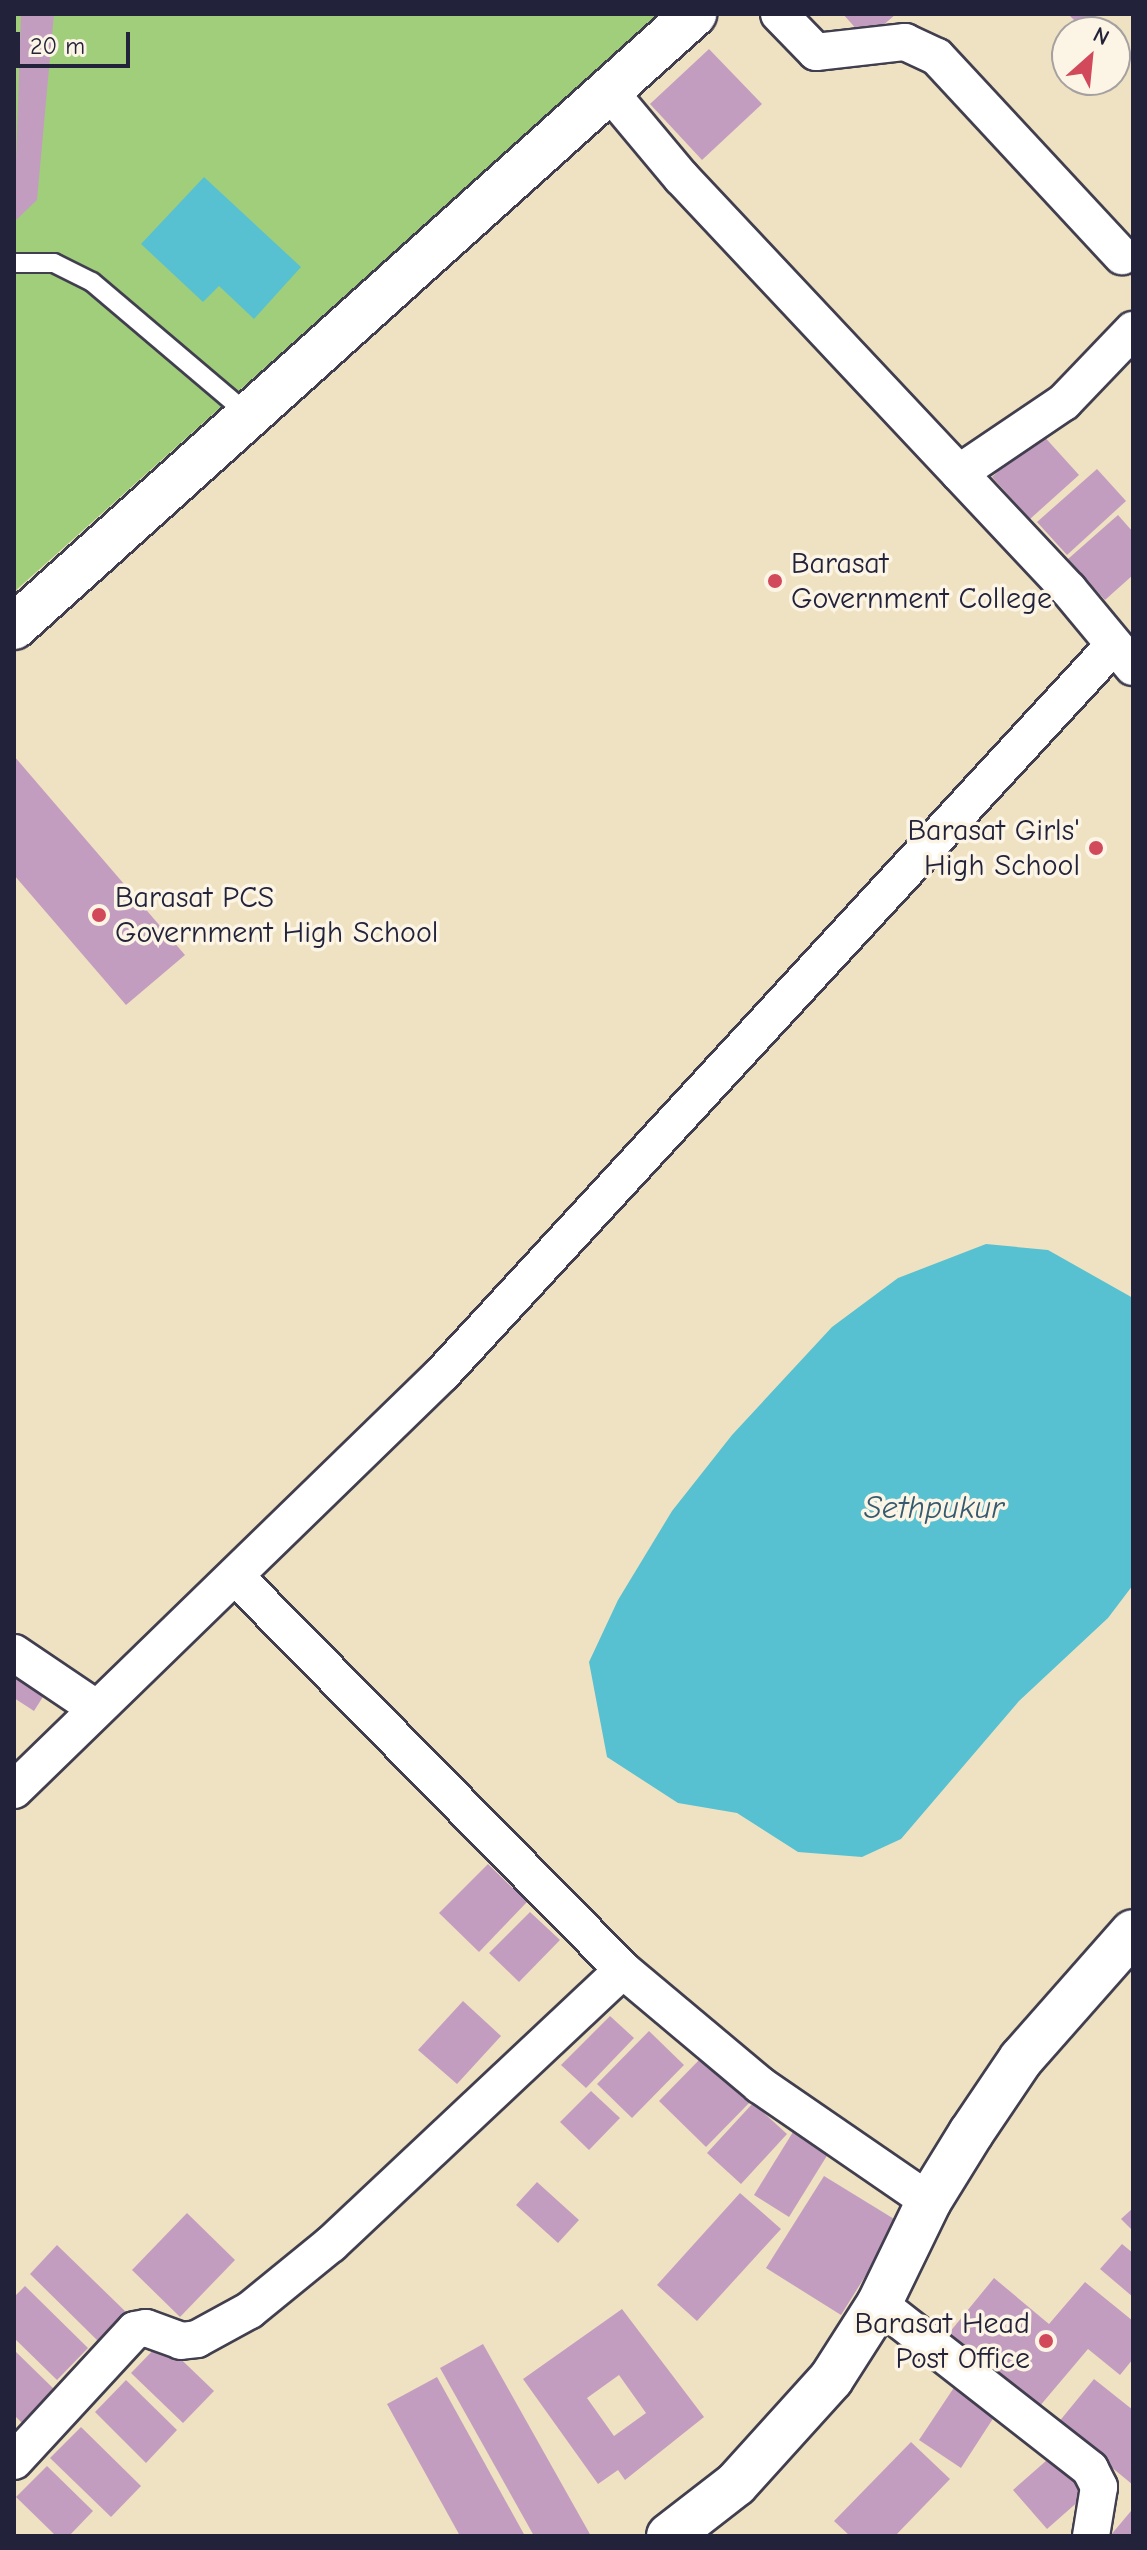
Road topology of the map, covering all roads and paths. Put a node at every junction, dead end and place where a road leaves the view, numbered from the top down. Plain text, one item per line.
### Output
1 (694, 14) edge
2 (779, 14) edge
3 (609, 91) junction
4 (1122, 256) dead end
5 (14, 263) edge
6 (1133, 330) edge
7 (250, 416) junction
8 (959, 473) junction
9 (14, 627) edge
10 (1123, 656) edge
11 (235, 1576) junction
12 (14, 1653) edge
13 (97, 1709) junction
14 (14, 1790) edge
15 (1133, 1932) edge
16 (623, 1970) junction
17 (929, 2201) junction
18 (879, 2304) junction
19 (14, 2461) edge
20 (669, 2536) edge
21 (1091, 2536) edge

1 - 3 main road
2 - 4 street
3 - 7 main road
3 - 8 street
5 - 7 lane
6 - 8 street
7 - 9 main road
8 - 10 street
10 - 11 street
11 - 13 street
11 - 16 street
12 - 13 street
13 - 14 street
15 - 17 main road
16 - 17 street
16 - 19 street
17 - 18 main road
18 - 20 main road
18 - 21 street

